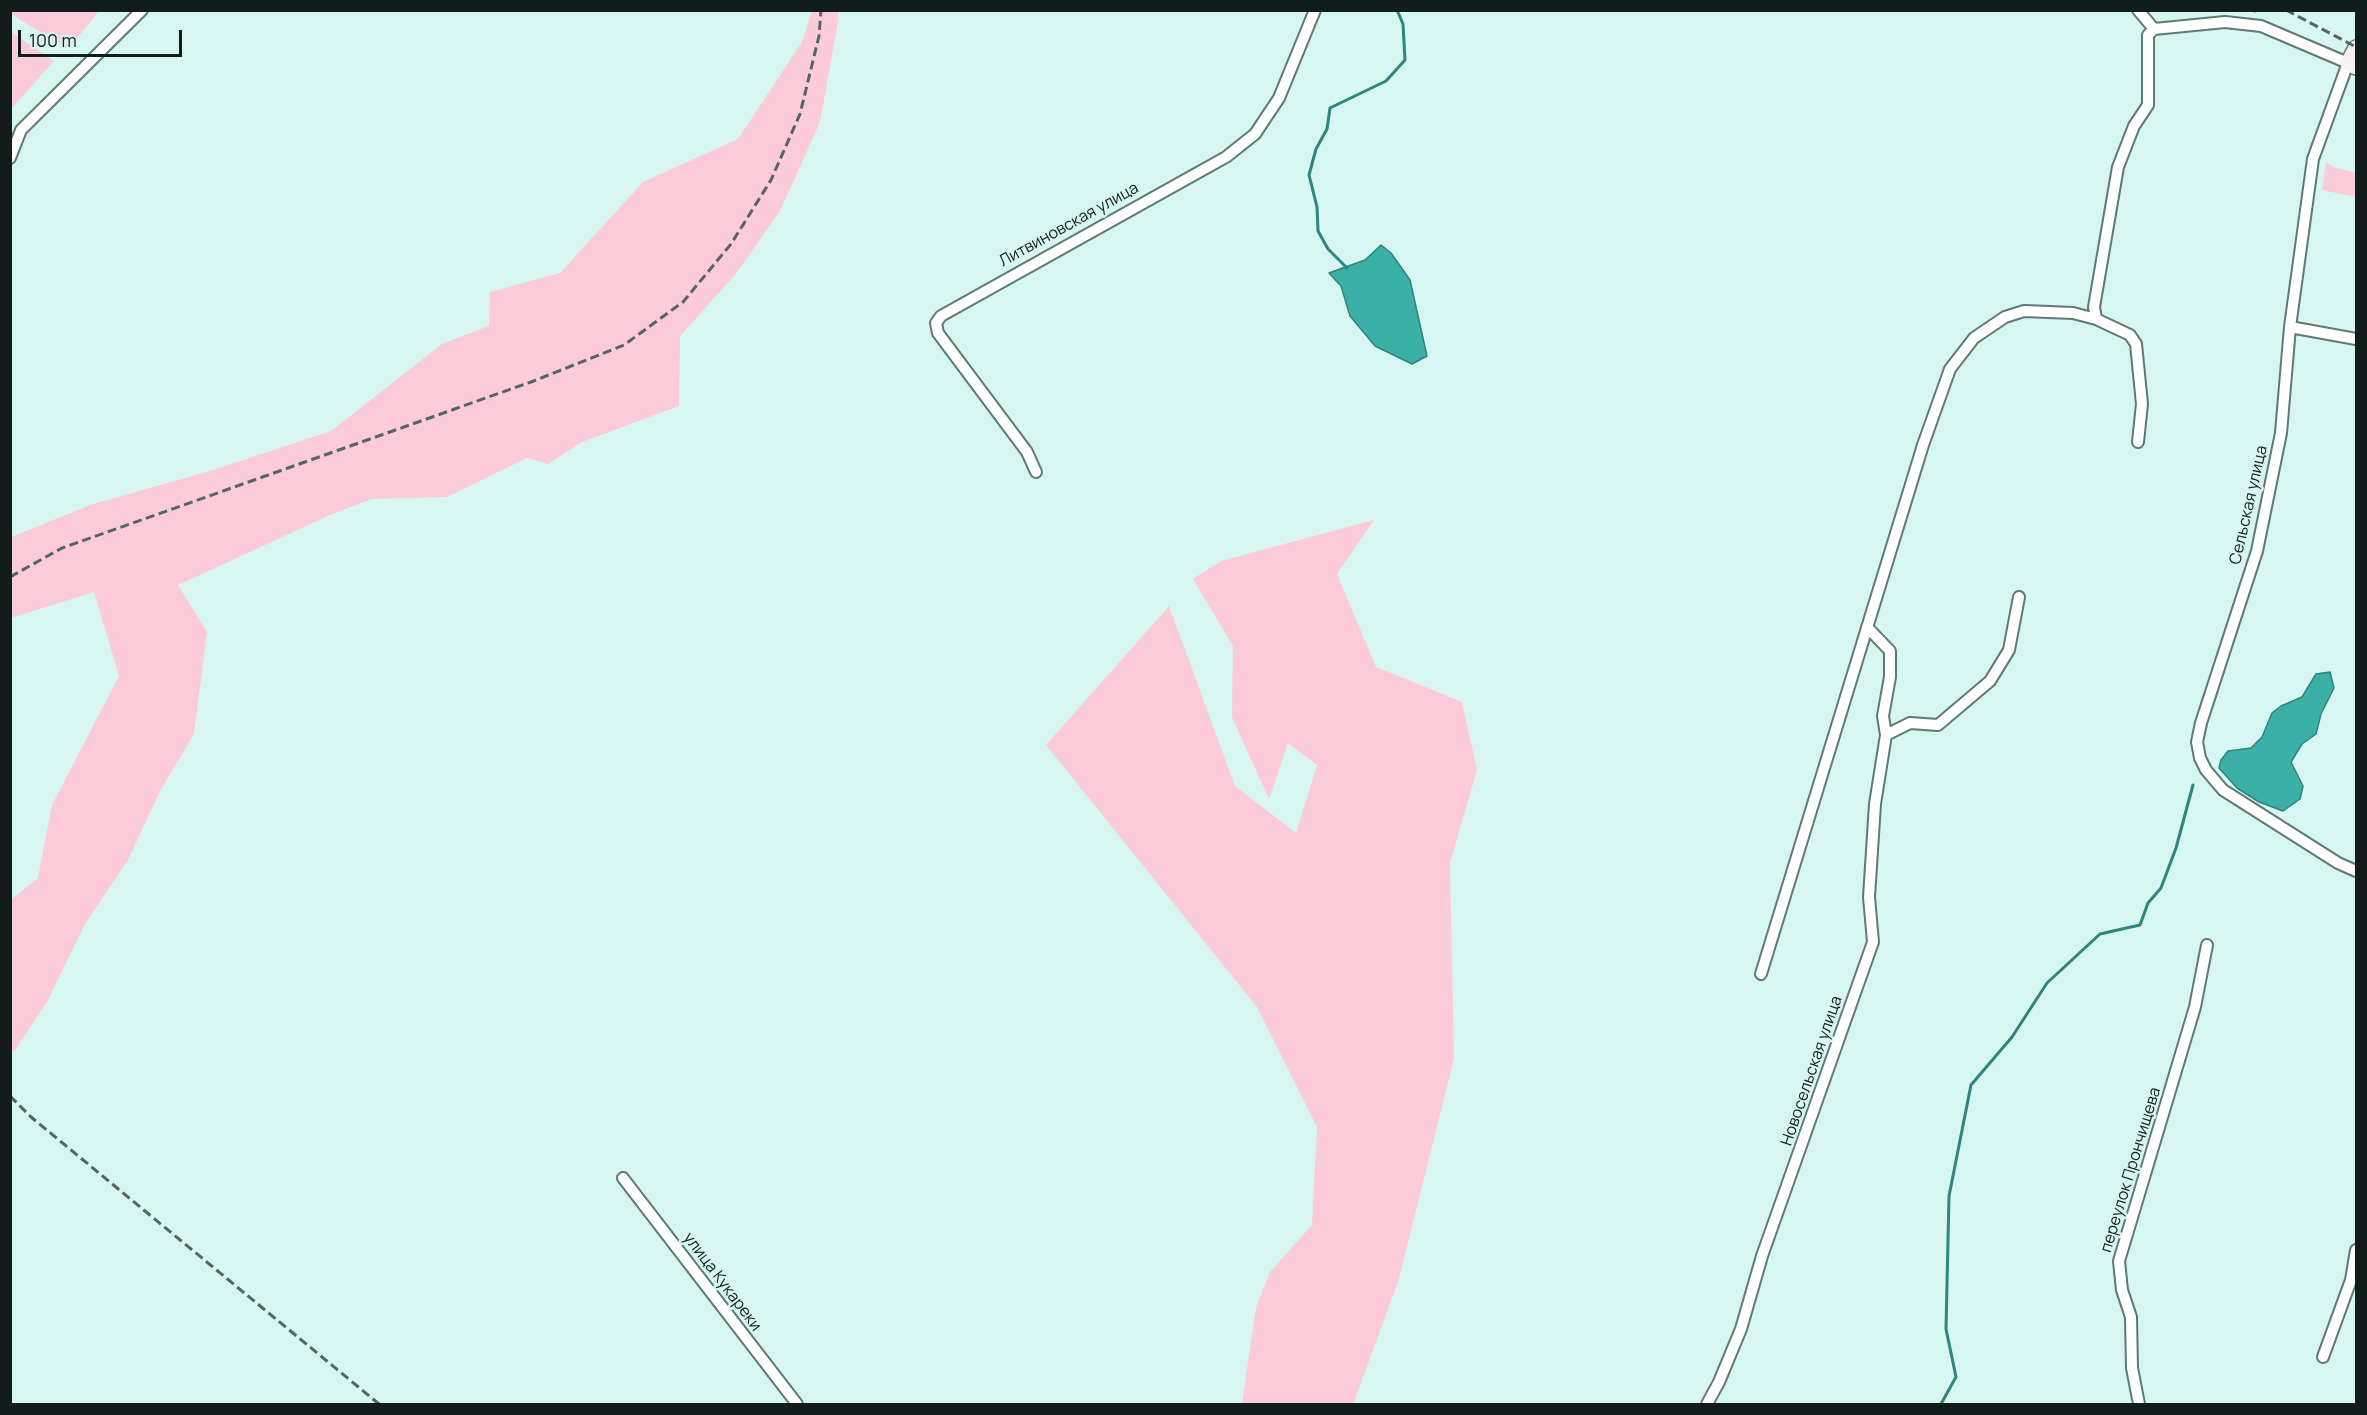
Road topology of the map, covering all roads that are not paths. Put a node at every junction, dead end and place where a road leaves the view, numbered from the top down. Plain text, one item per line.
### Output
1 (142, 10) edge
2 (1315, 10) edge
3 (2138, 10) edge
4 (2154, 29) junction
5 (2356, 48) edge
6 (2352, 65) edge
7 (10, 158) edge
8 (2096, 319) junction
9 (2290, 327) junction
10 (2356, 339) edge
11 (2138, 442) dead end
12 (1036, 472) dead end
13 (2019, 597) dead end
14 (1867, 627) junction
15 (1886, 735) junction
16 (2356, 871) edge
17 (2207, 945) dead end
18 (1761, 974) dead end
19 (623, 1178) dead end
20 (2356, 1251) edge
21 (2354, 1280) edge
22 (2323, 1357) dead end
23 (797, 1404) edge
24 (1707, 1404) edge
25 (2139, 1404) edge

1 - 7 street
2 - 12 street, Литвиновская улица
3 - 4 street
4 - 6 street
4 - 8 street
5 - 6 street
6 - 9 street, Сельская улица
8 - 11 street
8 - 14 street
9 - 10 street
9 - 16 street, Сельская улица
13 - 15 street
14 - 15 street, Новосельская улица
14 - 18 street
15 - 24 street, Новосельская улица
17 - 25 street, переулок Прончищева
19 - 23 street, улица Кукареки
20 - 21 street
21 - 22 street

